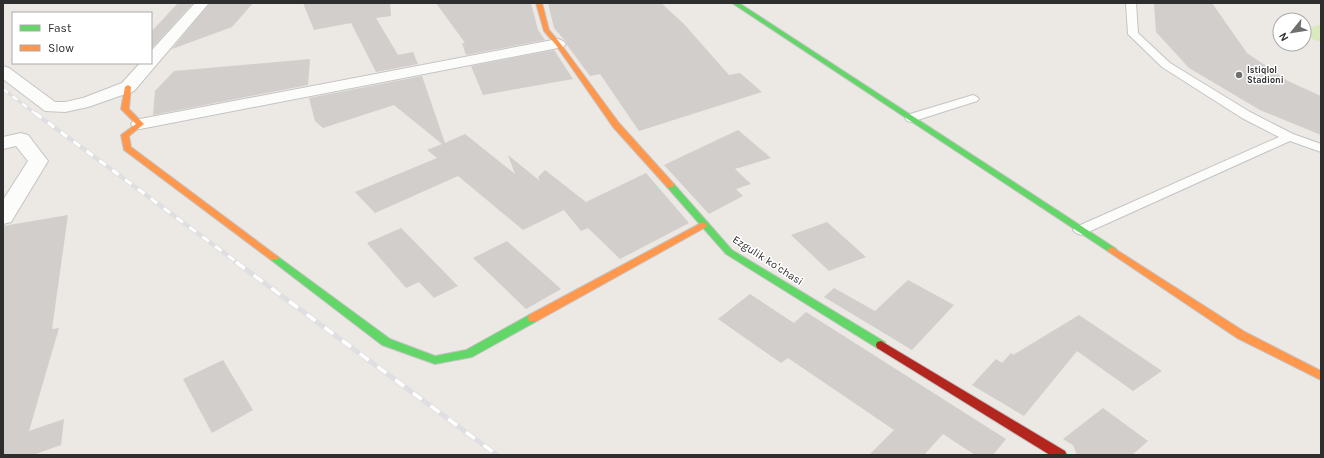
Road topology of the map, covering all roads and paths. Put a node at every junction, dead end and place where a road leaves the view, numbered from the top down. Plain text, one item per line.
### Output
1 (202, 3) edge
2 (539, 3) edge
3 (735, 3) edge
4 (1131, 3) edge
5 (558, 44) junction
6 (152, 60) edge
7 (148, 64) edge
8 (3, 71) edge
9 (128, 87) junction
10 (973, 99) dead end
11 (911, 118) junction
12 (140, 124) junction
13 (1289, 137) junction
14 (3, 143) edge
15 (1321, 148) edge
16 (3, 217) edge
17 (704, 225) junction
18 (1082, 230) junction
19 (1321, 376) edge
20 (1061, 455) edge

1 - 6 street
2 - 5 street, Ezgulik koʻchasi
3 - 11 street
4 - 13 lane
5 - 12 street
5 - 17 street, Ezgulik koʻchasi
7 - 9 street
8 - 9 street
9 - 12 street
10 - 11 lane
11 - 18 street
12 - 17 street
13 - 15 lane
13 - 18 lane
14 - 16 street
17 - 20 street, Ezgulik koʻchasi
18 - 19 street

